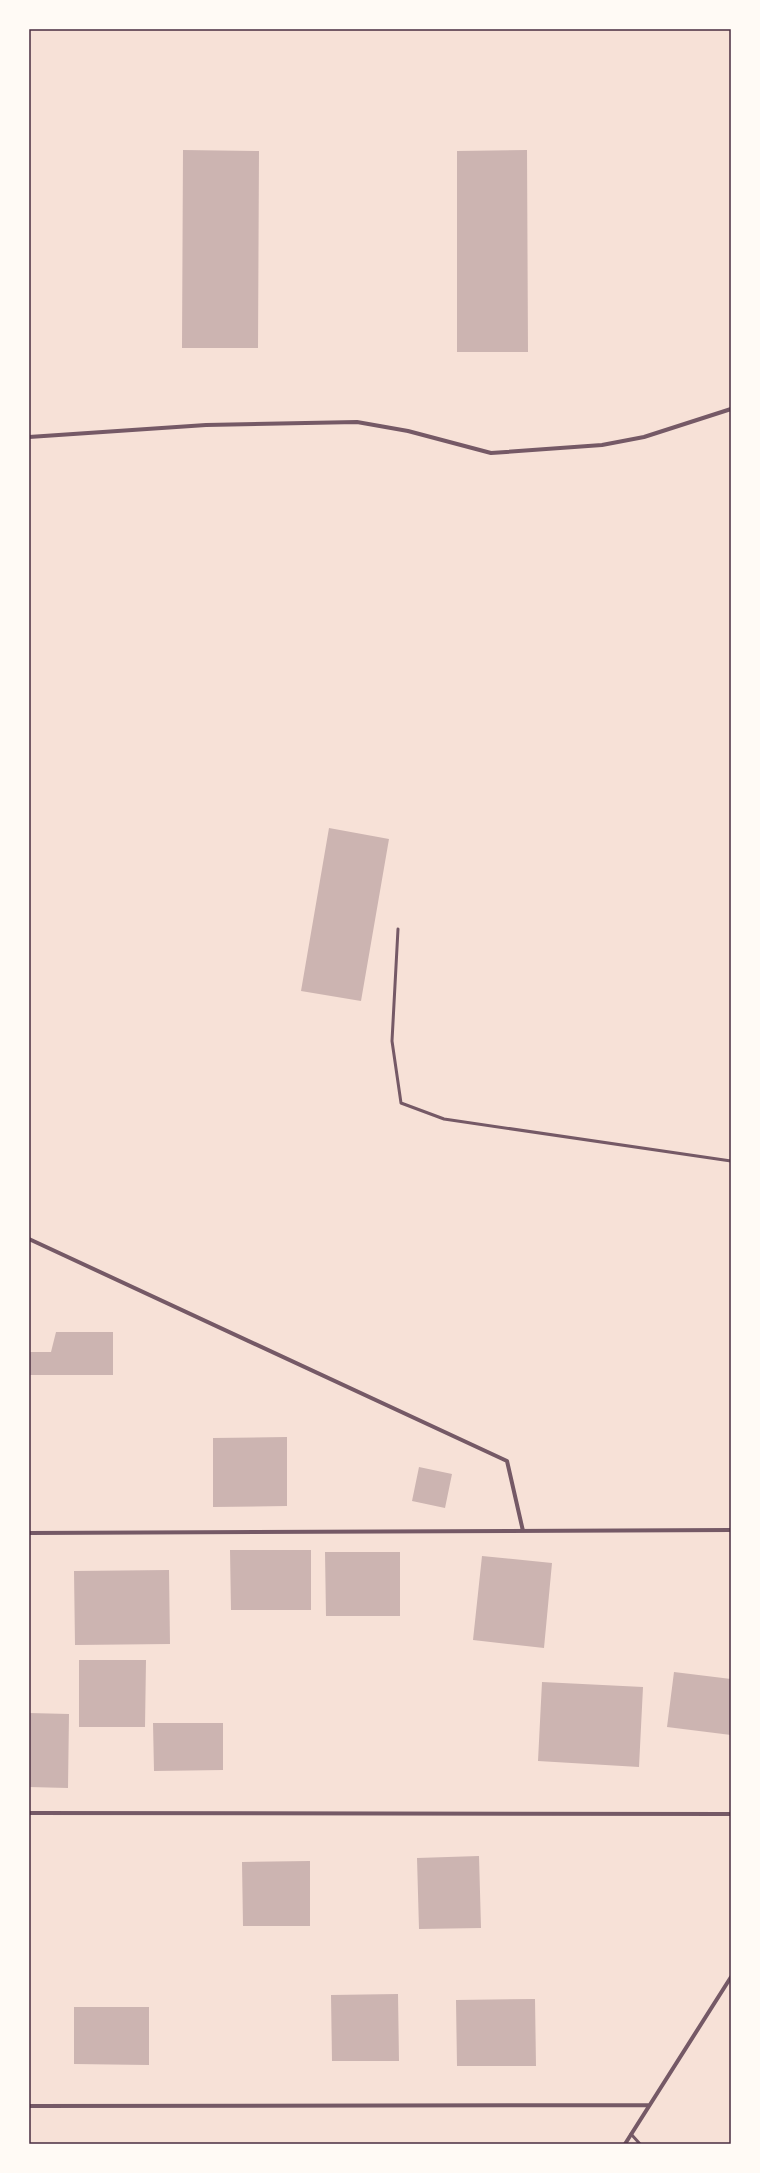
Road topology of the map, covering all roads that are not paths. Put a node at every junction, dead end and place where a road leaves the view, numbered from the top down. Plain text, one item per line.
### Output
1 (731, 409) edge
2 (29, 437) edge
3 (398, 930) dead end
4 (731, 1161) edge
5 (29, 1239) edge
6 (731, 1530) edge
7 (523, 1531) junction
8 (29, 1533) edge
9 (29, 1813) edge
10 (731, 1814) edge
11 (731, 1976) edge
12 (649, 2105) junction
13 (29, 2106) edge
14 (631, 2134) junction
15 (625, 2144) edge
16 (640, 2144) edge

1 - 2 street
3 - 4 lane
5 - 7 street
6 - 7 street
7 - 8 street
9 - 10 street
11 - 12 street
12 - 13 street
12 - 14 street
14 - 15 street
14 - 16 lane

